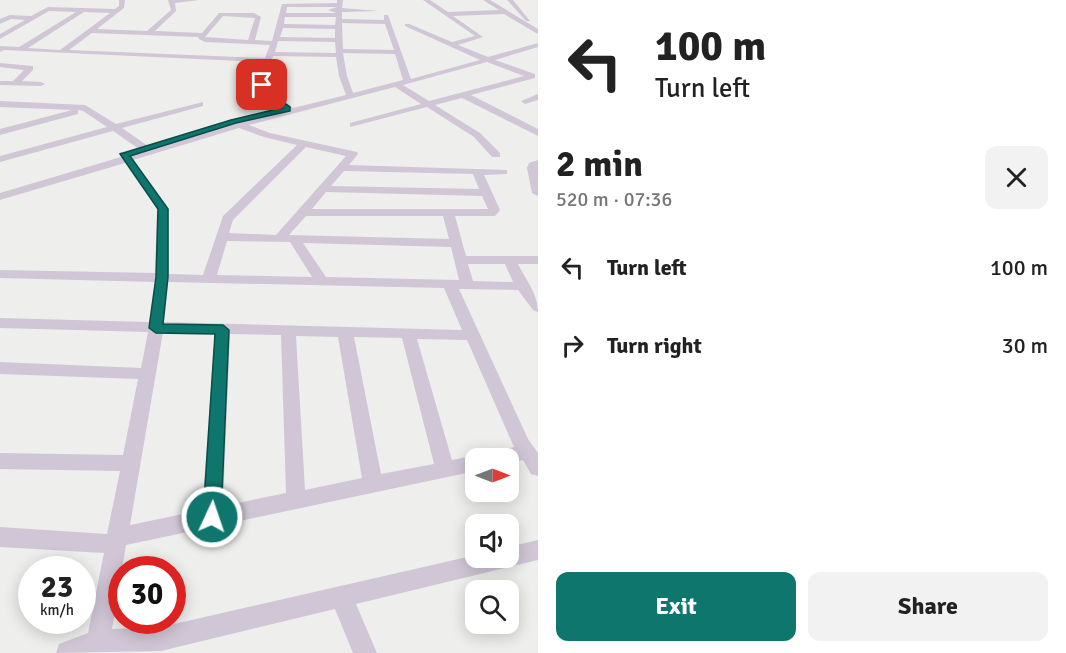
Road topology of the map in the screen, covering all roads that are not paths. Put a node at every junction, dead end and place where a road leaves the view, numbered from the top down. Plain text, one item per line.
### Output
1 (72, 0) edge
2 (122, 0) edge
3 (196, 0) edge
4 (426, 0) edge
5 (486, 0) edge
6 (510, 0) edge
7 (171, 1) edge
8 (290, 1) edge
9 (26, 9) dead end
10 (48, 9) junction
11 (68, 9) junction
12 (83, 10) junction
13 (376, 11) dead end
14 (116, 12) junction
15 (339, 12) edge
16 (506, 12) junction
17 (446, 14) junction
18 (32, 18) junction
19 (0, 22) edge
20 (407, 25) dead end
21 (282, 26) junction
22 (91, 31) junction
23 (538, 31) edge
24 (149, 33) junction
25 (179, 34) junction
26 (203, 35) junction
27 (0, 37) edge
28 (339, 40) junction
29 (276, 41) junction
30 (173, 42) dead end
31 (251, 42) junction
32 (538, 44) edge
33 (450, 45) junction
34 (1, 49) edge
35 (21, 49) junction
36 (168, 49) dead end
37 (62, 52) junction
38 (398, 52) junction
39 (340, 53) junction
40 (162, 57) junction
41 (269, 57) junction
42 (483, 58) junction
43 (0, 65) edge
44 (538, 66) edge
45 (518, 71) junction
46 (535, 77) edge
47 (408, 80) junction
48 (0, 83) edge
49 (16, 83) junction
50 (41, 84) dead end
51 (397, 85) junction
52 (462, 94) junction
53 (350, 95) junction
54 (538, 97) edge
55 (525, 101) dead end
56 (427, 102) junction
57 (0, 104) edge
58 (200, 104) dead end
59 (88, 109) junction
60 (289, 110) junction
61 (242, 122) junction
62 (352, 124) dead end
63 (114, 127) junction
64 (0, 132) edge
65 (538, 133) edge
66 (304, 143) junction
67 (0, 147) edge
68 (36, 149) junction
69 (147, 150) junction
70 (496, 155) dead end
71 (126, 156) junction
72 (0, 159) edge
73 (538, 164) edge
74 (342, 168) junction
75 (477, 171) junction
76 (503, 172) dead end
77 (323, 189) junction
78 (0, 192) edge
79 (486, 192) junction
80 (538, 193) edge
81 (0, 197) edge
82 (303, 213) junction
83 (448, 214) junction
84 (222, 237) junction
85 (287, 238) junction
86 (456, 243) junction
87 (461, 260) junction
88 (510, 260) junction
89 (538, 260) edge
90 (0, 274) edge
91 (162, 277) junction
92 (210, 278) junction
93 (321, 280) junction
94 (449, 283) junction
95 (467, 283) junction
96 (522, 286) junction
97 (538, 307) edge
98 (0, 323) edge
99 (156, 328) junction
100 (223, 330) junction
101 (288, 331) junction
102 (345, 332) junction
103 (408, 333) junction
104 (473, 335) junction
105 (0, 368) edge
106 (147, 374) junction
107 (527, 452) junction
108 (519, 454) edge
109 (0, 461) edge
110 (131, 464) junction
111 (465, 464) edge
112 (538, 468) edge
113 (445, 469) junction
114 (373, 484) junction
115 (296, 500) junction
116 (212, 517) junction
117 (0, 537) edge
118 (117, 541) junction
119 (538, 550) edge
120 (519, 555) edge
121 (466, 568) edge
122 (342, 598) junction
123 (98, 641) junction
124 (162, 646) edge
125 (68, 653) edge
126 (365, 653) edge

1 - 11 street
2 - 14 street
3 - 7 street
4 - 17 street
5 - 16 street
6 - 23 street
7 - 24 street
8 - 15 street
9 - 10 street
10 - 11 street
10 - 18 street
11 - 12 street
12 - 14 street
12 - 35 street
13 - 15 street
14 - 22 street
15 - 21 street
15 - 21 street
15 - 28 street
15 - 38 street
16 - 17 street
16 - 23 street
17 - 33 street
18 - 19 street
18 - 27 street
20 - 33 street
21 - 29 street
22 - 24 street
22 - 37 street
24 - 25 street
25 - 26 street
25 - 30 street
26 - 31 street
26 - 31 street
28 - 29 street
28 - 39 street
29 - 31 street
29 - 41 street
32 - 42 street
33 - 42 street
34 - 35 street
35 - 37 street
36 - 40 street
37 - 40 street
38 - 39 street
38 - 47 street
39 - 41 street
39 - 53 street
40 - 41 street
41 - 60 street
42 - 45 street
42 - 47 street
43 - 49 street
44 - 45 street
45 - 46 street
46 - 52 street
47 - 51 street
47 - 53 street
48 - 49 street
49 - 50 street
51 - 53 street
51 - 56 street
52 - 56 street
52 - 65 street
53 - 60 street
54 - 55 street
56 - 62 street
56 - 70 street
57 - 59 street
58 - 63 street
59 - 63 street
59 - 64 street
60 - 61 street
61 - 66 street
61 - 69 street
63 - 68 street
63 - 69 street
66 - 74 street
66 - 84 street
67 - 68 street
68 - 72 street
69 - 71 street
71 - 78 street
71 - 81 street
71 - 91 street
73 - 80 street
74 - 75 street
74 - 77 street
75 - 76 street
75 - 79 street
77 - 79 street
77 - 82 street
79 - 83 street
82 - 83 street
82 - 85 street
83 - 86 street
84 - 85 street
84 - 92 street
85 - 86 street
85 - 93 street
86 - 87 street
87 - 88 street
87 - 95 street
88 - 89 street
88 - 96 street
90 - 91 street
91 - 92 street
91 - 99 street
92 - 93 street
93 - 94 street
94 - 95 street
94 - 104 street
95 - 96 street
96 - 97 street
98 - 99 street
99 - 100 street
99 - 106 street
100 - 101 street
100 - 116 street
101 - 102 street
101 - 115 street
102 - 103 street
102 - 114 street
103 - 104 street
103 - 113 street
104 - 107 street
105 - 106 street
106 - 110 street
107 - 108 street
107 - 112 street
109 - 110 street
110 - 118 street
111 - 113 street
113 - 114 street
114 - 115 street
115 - 116 street
116 - 118 street
117 - 118 street
118 - 123 street
119 - 120 street
121 - 122 street
122 - 124 street
122 - 126 street
123 - 124 street
123 - 125 street

